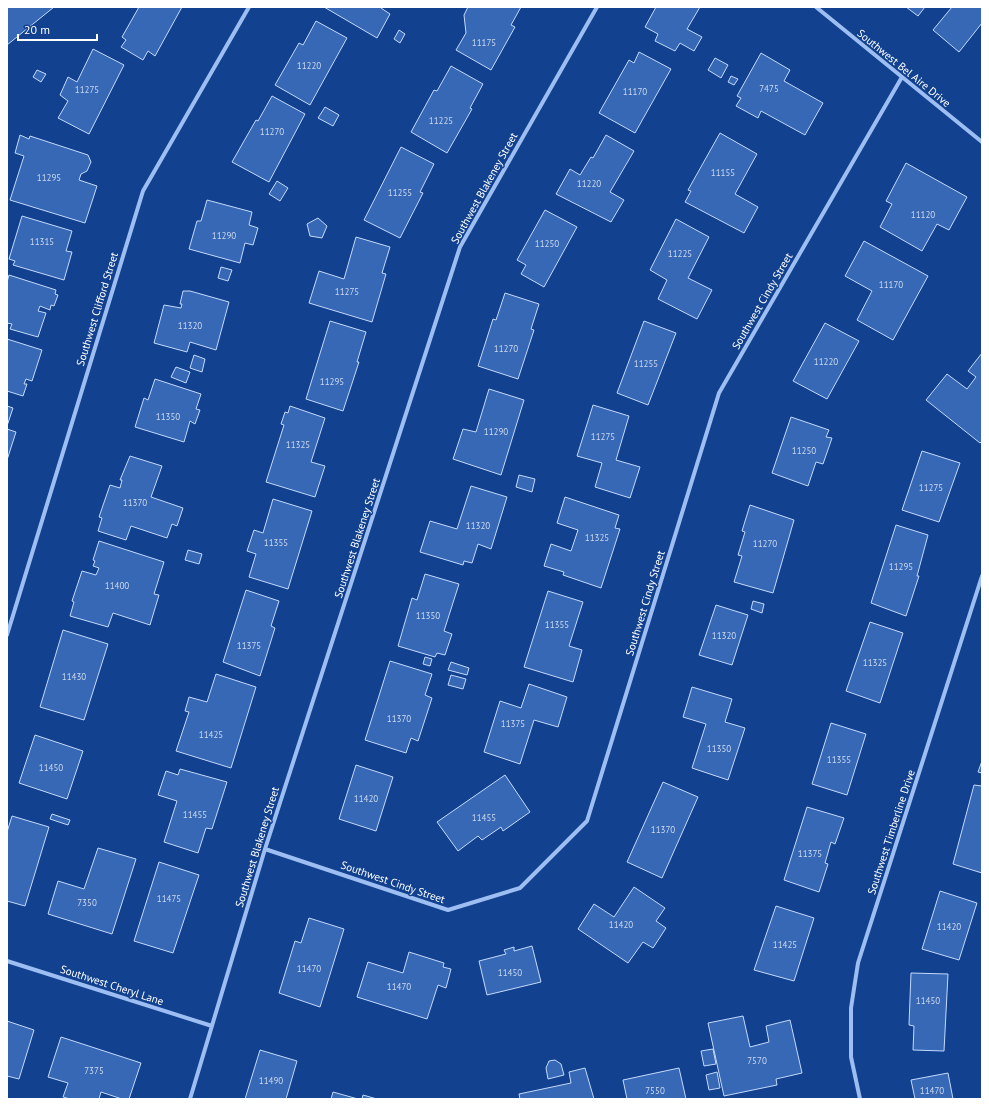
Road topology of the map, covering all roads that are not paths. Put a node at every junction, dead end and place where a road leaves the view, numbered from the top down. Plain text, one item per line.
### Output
1 (248, 7) edge
2 (597, 7) edge
3 (816, 7) edge
4 (902, 77) junction
5 (982, 142) edge
6 (982, 576) edge
7 (7, 635) edge
8 (265, 849) junction
9 (7, 962) edge
10 (212, 1026) junction
11 (190, 1099) edge
12 (860, 1099) edge

1 - 7 street, Southwest Clifford Street
2 - 8 street, Southwest Blakeney Street
3 - 4 street, Southwest Bel Aire Drive
4 - 5 street, Southwest Bel Aire Drive
4 - 8 street, Southwest Cindy Street
6 - 12 street, Southwest Timberline Drive
8 - 10 street, Southwest Blakeney Street
9 - 10 street, Southwest Cheryl Lane
10 - 11 street, Southwest Blakeney Street

